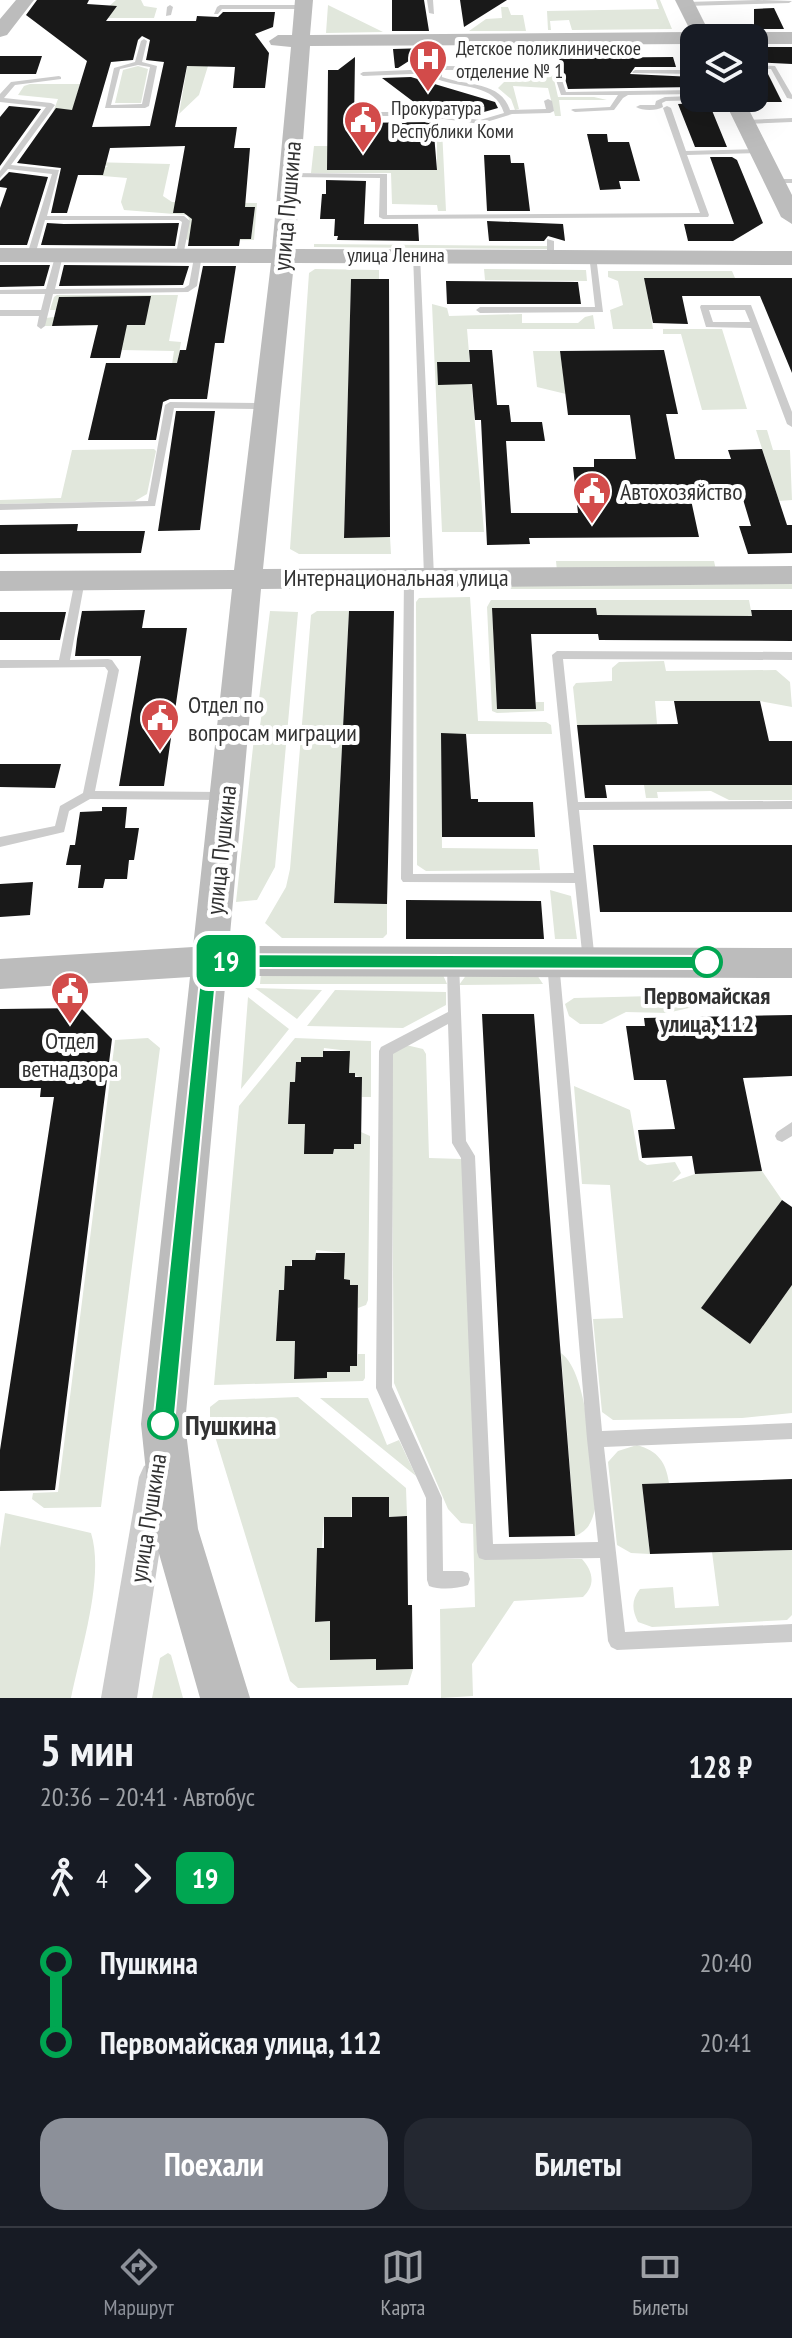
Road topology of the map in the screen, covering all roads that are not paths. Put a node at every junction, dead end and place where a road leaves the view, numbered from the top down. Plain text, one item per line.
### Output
1 (25, 0) edge
2 (430, 0) edge
3 (790, 0) edge
4 (685, 2) edge
5 (303, 3) edge
6 (170, 7) dead end
7 (216, 13) dead end
8 (432, 13) dead end
9 (168, 15) dead end
10 (696, 24) edge
11 (5, 38) edge
12 (680, 38) edge
13 (768, 38) edge
14 (792, 38) edge
15 (300, 40) junction
16 (435, 40) junction
17 (144, 41) dead end
18 (278, 41) dead end
19 (138, 63) junction
20 (768, 67) edge
21 (555, 68) dead end
22 (437, 70) junction
23 (635, 72) dead end
24 (680, 72) edge
25 (363, 74) dead end
26 (558, 77) dead end
27 (59, 78) dead end
28 (0, 82) edge
29 (13, 83) junction
30 (680, 92) edge
31 (627, 93) junction
32 (792, 97) edge
33 (680, 99) edge
34 (0, 100) edge
35 (548, 101) dead end
36 (640, 107) dead end
37 (667, 108) dead end
38 (575, 110) dead end
39 (509, 112) junction
40 (740, 112) edge
41 (376, 114) dead end
42 (792, 120) edge
43 (745, 122) junction
44 (759, 151) junction
45 (683, 153) junction
46 (6, 164) edge
47 (289, 175) junction
48 (0, 176) edge
49 (784, 183) edge
50 (792, 217) edge
51 (42, 218) junction
52 (189, 254) junction
53 (283, 254) junction
54 (0, 255) edge
55 (31, 255) junction
56 (59, 255) junction
57 (416, 255) junction
58 (592, 256) junction
59 (792, 258) edge
60 (0, 292) edge
61 (50, 292) junction
62 (480, 310) dead end
63 (0, 313) edge
64 (44, 313) junction
65 (754, 325) junction
66 (41, 326) dead end
67 (267, 406) junction
68 (792, 424) edge
69 (0, 507) edge
70 (792, 575) edge
71 (419, 577) junction
72 (248, 578) junction
73 (80, 580) junction
74 (0, 581) edge
75 (792, 656) edge
76 (64, 663) junction
77 (0, 664) edge
78 (88, 795) junction
79 (226, 796) junction
80 (790, 805) edge
81 (572, 806) junction
82 (0, 842) edge
83 (580, 878) junction
84 (210, 961) junction
85 (453, 962) junction
86 (553, 962) junction
87 (589, 962) junction
88 (792, 963) edge
89 (0, 974) edge
90 (454, 1015) junction
91 (163, 1424) junction
92 (792, 1431) edge
93 (595, 1439) junction
94 (606, 1550) junction
95 (462, 1579) dead end
96 (792, 1633) edge
97 (119, 1698) edge
98 (225, 1698) edge

1 - 11 street
2 - 8 lane
3 - 4 lane
4 - 10 street
5 - 7 lane
5 - 15 street, улица Пушкина
6 - 9 lane
12 - 16 street
13 - 14 street
15 - 16 street
15 - 18 street
15 - 47 street, улица Пушкина
16 - 22 lane
17 - 19 lane
19 - 19 lane
20 - 32 lane
21 - 22 lane
22 - 25 lane
22 - 39 lane
23 - 24 lane
26 - 31 lane
27 - 29 lane
28 - 29 lane
29 - 34 lane
30 - 31 lane
31 - 38 lane
33 - 36 lane
34 - 46 lane
35 - 39 lane
37 - 45 lane
39 - 41 lane
40 - 43 street
42 - 43 lane
43 - 44 street
44 - 45 lane
44 - 49 street
45 - 47 lane
46 - 48 lane
46 - 51 lane
47 - 53 street, улица Пушкина
49 - 50 street
51 - 52 lane
51 - 55 lane
52 - 53 street, улица Ленина
52 - 56 street, улица Ленина
52 - 61 lane
53 - 57 street, улица Ленина
53 - 67 street, улица Пушкина
54 - 55 street, улица Ленина
55 - 56 street, улица Ленина
56 - 61 lane
57 - 58 street, улица Ленина
57 - 71 lane
58 - 59 street, улица Ленина
58 - 62 lane
60 - 61 lane
61 - 64 lane
63 - 64 lane
64 - 66 lane
65 - 65 lane
65 - 68 lane
67 - 69 lane
67 - 72 street, улица Пушкина
70 - 71 street, Интернациональная улица
71 - 72 street, Интернациональная улица
71 - 83 lane
72 - 73 street, Интернациональная улица
72 - 79 street, улица Пушкина
73 - 74 street, Интернациональная улица
73 - 76 lane
75 - 81 lane
76 - 77 lane
76 - 78 lane
78 - 79 lane
78 - 82 lane
79 - 84 street, улица Пушкина
80 - 81 lane
81 - 83 lane
83 - 87 lane
84 - 85 street
84 - 89 street
84 - 91 street, улица Пушкина
85 - 86 street
85 - 90 lane
86 - 87 street
86 - 93 lane
87 - 88 street
90 - 94 lane
90 - 95 lane
91 - 97 street, улица Пушкина
91 - 98 street
92 - 93 lane
93 - 94 lane
94 - 96 lane

